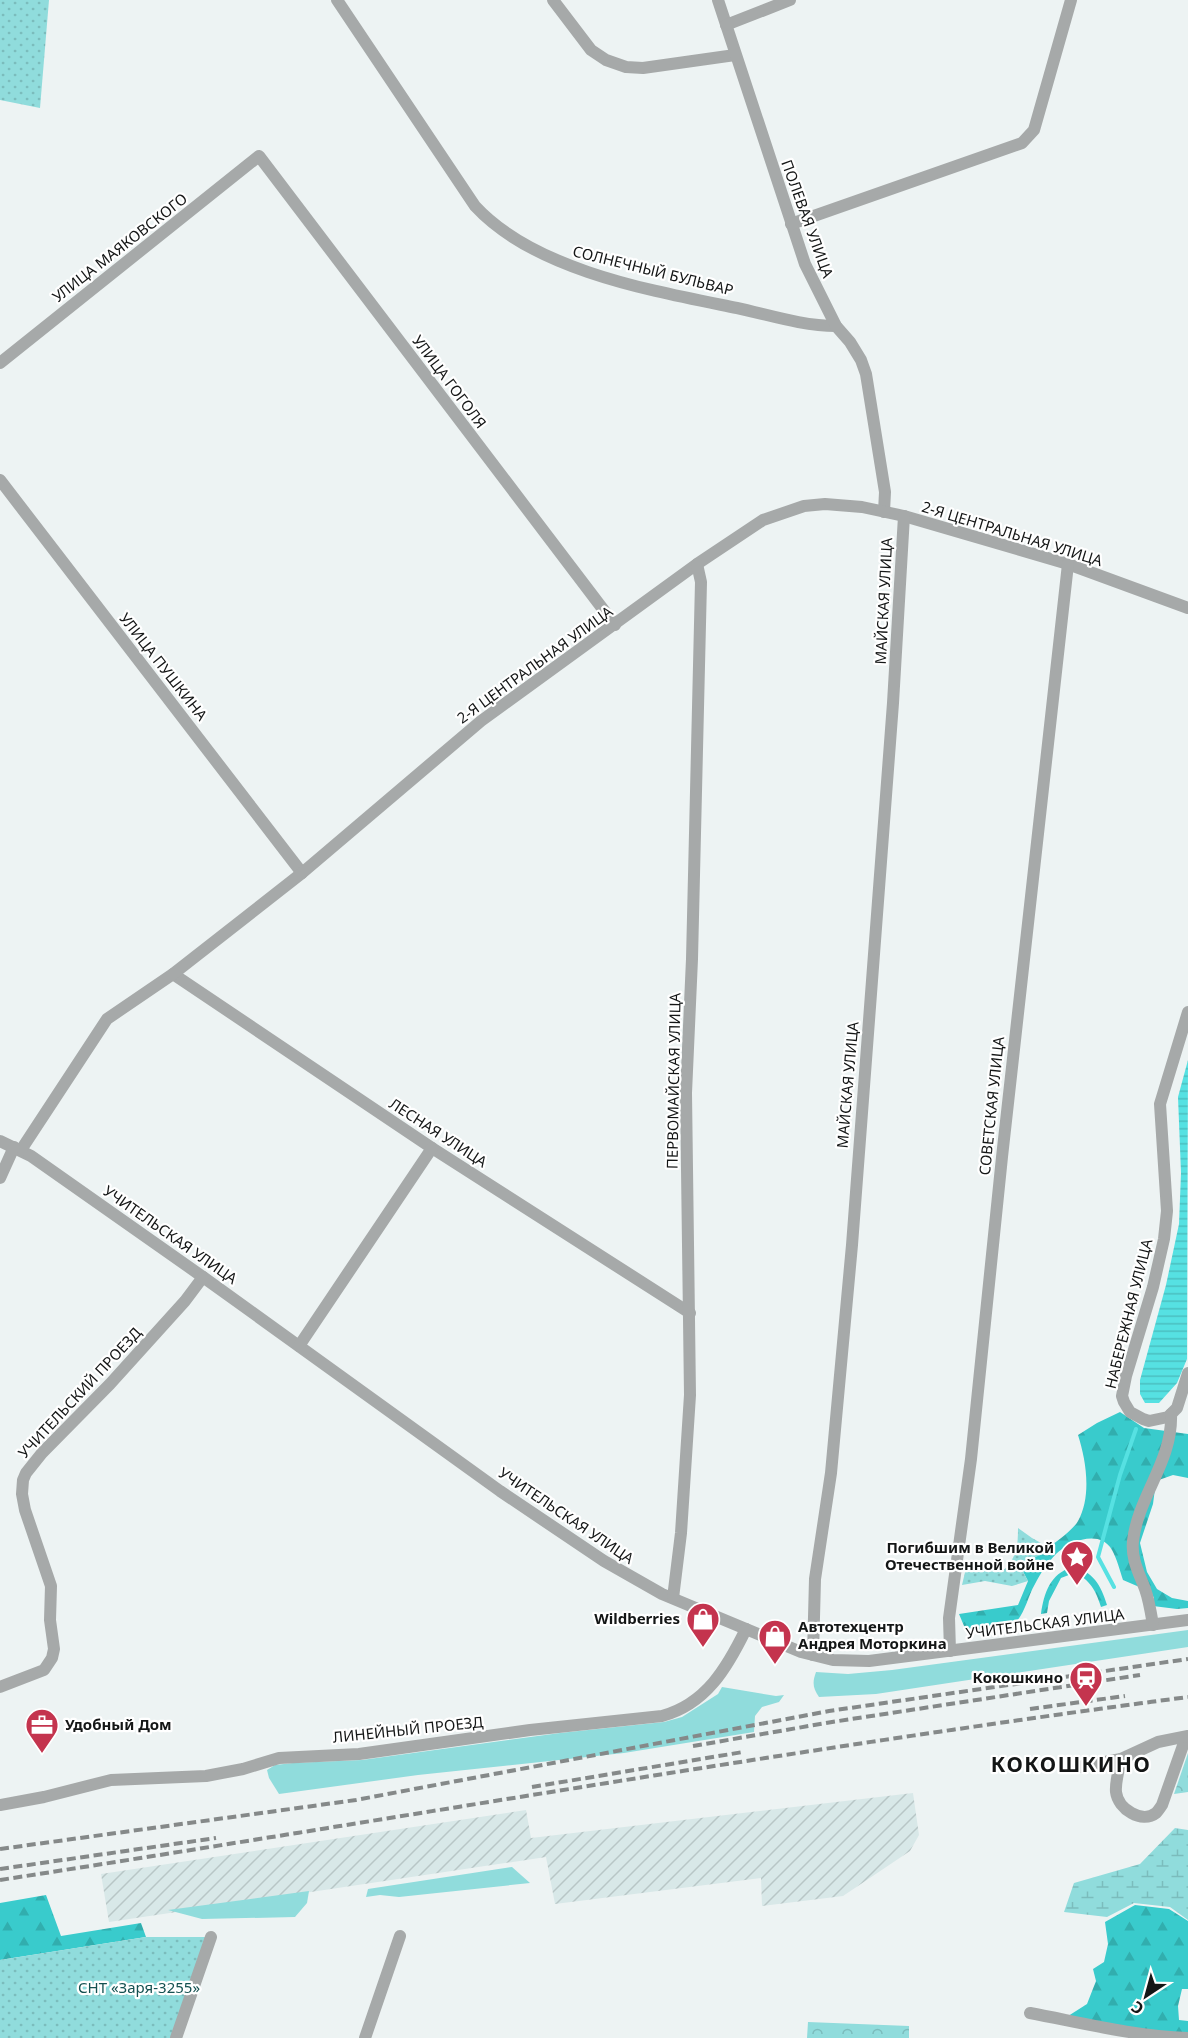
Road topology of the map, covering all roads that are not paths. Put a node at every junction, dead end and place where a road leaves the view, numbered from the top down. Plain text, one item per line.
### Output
1 (337, 0) edge
2 (553, 0) edge
3 (718, 0) edge
4 (790, 0) edge
5 (1071, 0) edge
6 (726, 25) junction
7 (735, 55) junction
8 (260, 156) joint
9 (791, 224) junction
10 (836, 326) junction
11 (0, 363) edge
12 (0, 480) edge
13 (884, 512) junction
14 (904, 516) junction
15 (697, 564) junction
16 (1068, 564) junction
17 (1188, 608) edge
18 (615, 625) junction
19 (302, 873) junction
20 (173, 974) junction
21 (1188, 1012) edge
22 (0, 1141) edge
23 (432, 1148) junction
24 (17, 1149) junction
25 (0, 1178) edge
26 (203, 1277) junction
27 (690, 1313) junction
28 (299, 1346) junction
29 (1188, 1373) edge
30 (1167, 1416) junction
31 (673, 1598) junction
32 (1188, 1620) edge
33 (1153, 1625) junction
34 (746, 1629) junction
35 (950, 1651) junction
36 (813, 1656) junction
37 (0, 1687) edge
38 (1187, 1737) edge
39 (1121, 1760) junction
40 (1078, 1767) dead end
41 (0, 1805) edge
42 (211, 1936) dead end
43 (400, 1936) dead end
44 (1030, 2013) dead end
45 (176, 2038) edge
46 (365, 2038) edge
47 (1188, 2038) edge

1 - 10 street, СОЛНЕЧНЫЙ БУЛЬВАР
2 - 7 street
3 - 6 street, ПОЛЕВАЯ УЛИЦА
4 - 6 street
5 - 9 street
6 - 7 street, ПОЛЕВАЯ УЛИЦА
7 - 9 street, ПОЛЕВАЯ УЛИЦА
8 - 11 street, УЛИЦА МАЯКОВСКОГО
8 - 18 street, УЛИЦА ГОГОЛЯ
9 - 10 street, ПОЛЕВАЯ УЛИЦА
10 - 13 street, ПОЛЕВАЯ УЛИЦА
12 - 19 street, УЛИЦА ПУШКИНА
13 - 14 street, 2-Я ЦЕНТРАЛЬНАЯ УЛИЦА
13 - 15 street, 2-Я ЦЕНТРАЛЬНАЯ УЛИЦА
14 - 16 street, 2-Я ЦЕНТРАЛЬНАЯ УЛИЦА
14 - 36 street, МАЙСКАЯ УЛИЦА
15 - 18 street, 2-Я ЦЕНТРАЛЬНАЯ УЛИЦА
15 - 27 street, ПЕРВОМАЙСКАЯ УЛИЦА
16 - 17 street, 2-Я ЦЕНТРАЛЬНАЯ УЛИЦА
16 - 35 street, СОВЕТСКАЯ УЛИЦА
18 - 19 street, 2-Я ЦЕНТРАЛЬНАЯ УЛИЦА
19 - 20 street, 2-Я ЦЕНТРАЛЬНАЯ УЛИЦА
20 - 23 street, ЛЕСНАЯ УЛИЦА
20 - 24 street, 2-Я ЦЕНТРАЛЬНАЯ УЛИЦА
21 - 30 street, НАБЕРЕЖНАЯ УЛИЦА
22 - 24 street, УЧИТЕЛЬСКАЯ УЛИЦА
23 - 27 street, ЛЕСНАЯ УЛИЦА
23 - 28 street
24 - 25 street
24 - 26 street, УЧИТЕЛЬСКАЯ УЛИЦА
26 - 28 street, УЧИТЕЛЬСКАЯ УЛИЦА
26 - 37 street, УЧИТЕЛЬСКИЙ ПРОЕЗД
27 - 31 street, ПЕРВОМАЙСКАЯ УЛИЦА
28 - 31 street, УЧИТЕЛЬСКАЯ УЛИЦА
29 - 30 street
30 - 33 street
31 - 34 street, УЧИТЕЛЬСКАЯ УЛИЦА
32 - 33 street, УЧИТЕЛЬСКАЯ УЛИЦА
33 - 35 street, УЧИТЕЛЬСКАЯ УЛИЦА
34 - 36 street, УЧИТЕЛЬСКАЯ УЛИЦА
34 - 41 street, ЛИНЕЙНЫЙ ПРОЕЗД
35 - 36 street, УЧИТЕЛЬСКАЯ УЛИЦА
38 - 39 street
38 - 39 street
39 - 40 street
42 - 45 street
43 - 46 street
44 - 47 street

